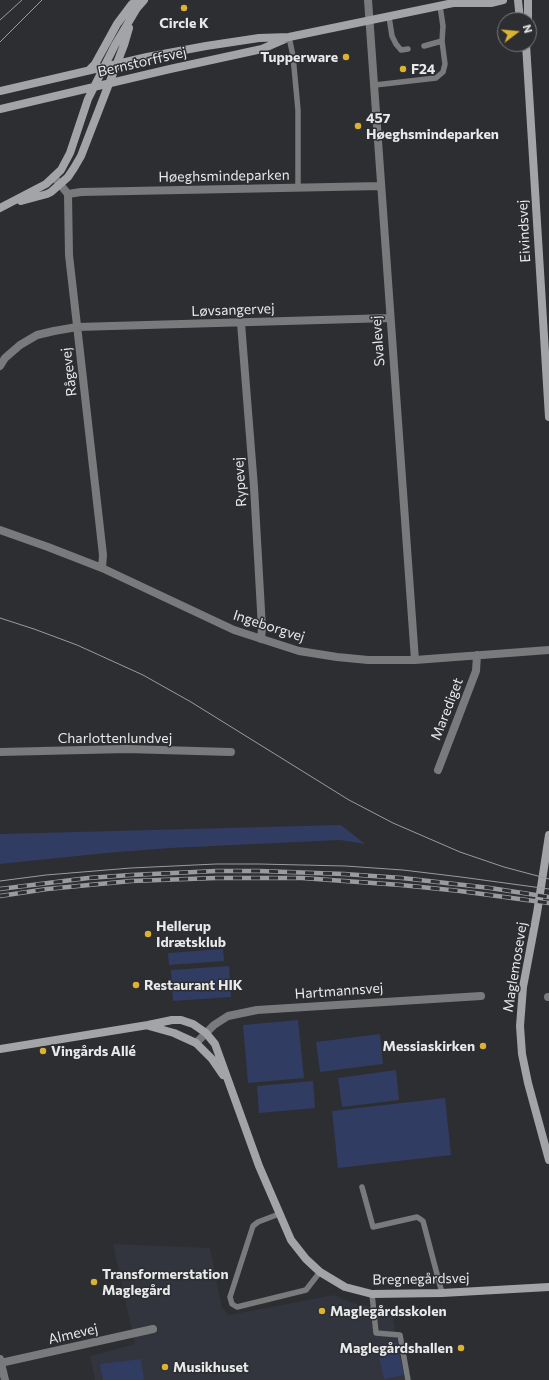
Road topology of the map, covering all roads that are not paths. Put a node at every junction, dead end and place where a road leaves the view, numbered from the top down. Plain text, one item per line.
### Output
1 (137, 0) edge
2 (144, 0) edge
3 (368, 0) edge
4 (503, 0) edge
5 (518, 0) edge
6 (528, 0) edge
7 (456, 2) edge
8 (440, 6) junction
9 (519, 12) edge
10 (528, 12) edge
11 (389, 17) junction
12 (131, 20) junction
13 (370, 21) junction
14 (289, 37) junction
15 (442, 41) junction
16 (424, 46) dead end
17 (408, 49) dead end
18 (526, 52) edge
19 (117, 64) junction
20 (104, 67) junction
21 (88, 70) junction
22 (109, 84) junction
23 (375, 85) junction
24 (94, 87) junction
25 (0, 91) edge
26 (0, 109) edge
27 (54, 177) junction
28 (61, 184) junction
29 (381, 186) junction
30 (298, 188) junction
31 (68, 194) junction
32 (3, 206) edge
33 (390, 318) junction
34 (241, 323) junction
35 (77, 327) junction
36 (0, 366) edge
37 (549, 417) edge
38 (0, 530) edge
39 (102, 568) junction
40 (261, 639) junction
41 (549, 650) edge
42 (477, 655) junction
43 (415, 660) junction
44 (0, 752) edge
45 (231, 752) dead end
46 (438, 770) dead end
47 (549, 835) edge
48 (481, 996) dead end
49 (148, 1025) junction
50 (206, 1033) junction
51 (196, 1043) junction
52 (0, 1049) edge
53 (228, 1082) junction
54 (549, 1160) edge
55 (362, 1188) dead end
56 (279, 1214) junction
57 (320, 1272) junction
58 (549, 1287) edge
59 (442, 1293) junction
60 (372, 1294) junction
61 (153, 1329) dead end
62 (0, 1362) edge
63 (5, 1380) edge
64 (408, 1380) edge

1 - 21 street
2 - 12 street
3 - 13 street, Svalevej
4 - 7 street, Bernstorffsvej
5 - 9 street
6 - 10 street
7 - 8 street, Bernstorffsvej
8 - 11 street, Bernstorffsvej
8 - 15 lane
11 - 13 street, Bernstorffsvej
11 - 17 lane
12 - 19 street
12 - 20 street
13 - 14 street, Bernstorffsvej
13 - 23 street, Svalevej
14 - 19 street, Bernstorffsvej
14 - 22 street, Bernstorffsvej
14 - 30 lane
15 - 16 lane
15 - 23 lane
18 - 37 street, Eivindsvej
19 - 20 street, Bernstorffsvej
19 - 22 street
20 - 21 street, Bernstorffsvej
20 - 24 street
21 - 25 street, Bernstorffsvej
22 - 24 street, Bernstorffsvej
22 - 28 street
23 - 29 street, Svalevej
24 - 26 street, Bernstorffsvej
24 - 27 street
27 - 28 street
27 - 32 street
28 - 31 street
28 - 32 street
29 - 30 street, Høeghsmindeparken
29 - 33 street, Svalevej
30 - 31 street, Høeghsmindeparken
31 - 35 street, Rågevej
33 - 34 street, Løvsangervej
33 - 43 street, Svalevej
34 - 35 street, Løvsangervej
34 - 40 street, Rypevej
35 - 36 street, Løvsangervej
35 - 39 street, Rågevej
38 - 39 street, Ingeborgvej
39 - 40 street, Ingeborgvej
40 - 43 street, Ingeborgvej
41 - 42 street, Ingeborgvej
42 - 43 street, Ingeborgvej
42 - 46 street, Marediget
44 - 45 street, Charlottenlundvej
47 - 54 street, Maglemosevej
48 - 50 street, Hartmannsvej
49 - 50 street
49 - 51 street
49 - 52 street
50 - 51 street, Hartmannsvej
50 - 53 street
51 - 53 street
53 - 56 street, Bregnegårdsvej
55 - 59 lane
56 - 57 street, Bregnegårdsvej
56 - 57 lane
57 - 60 street, Bregnegårdsvej
58 - 59 street, Bregnegårdsvej
59 - 60 street, Bregnegårdsvej
60 - 64 lane
61 - 62 street, Almevej
62 - 63 street

